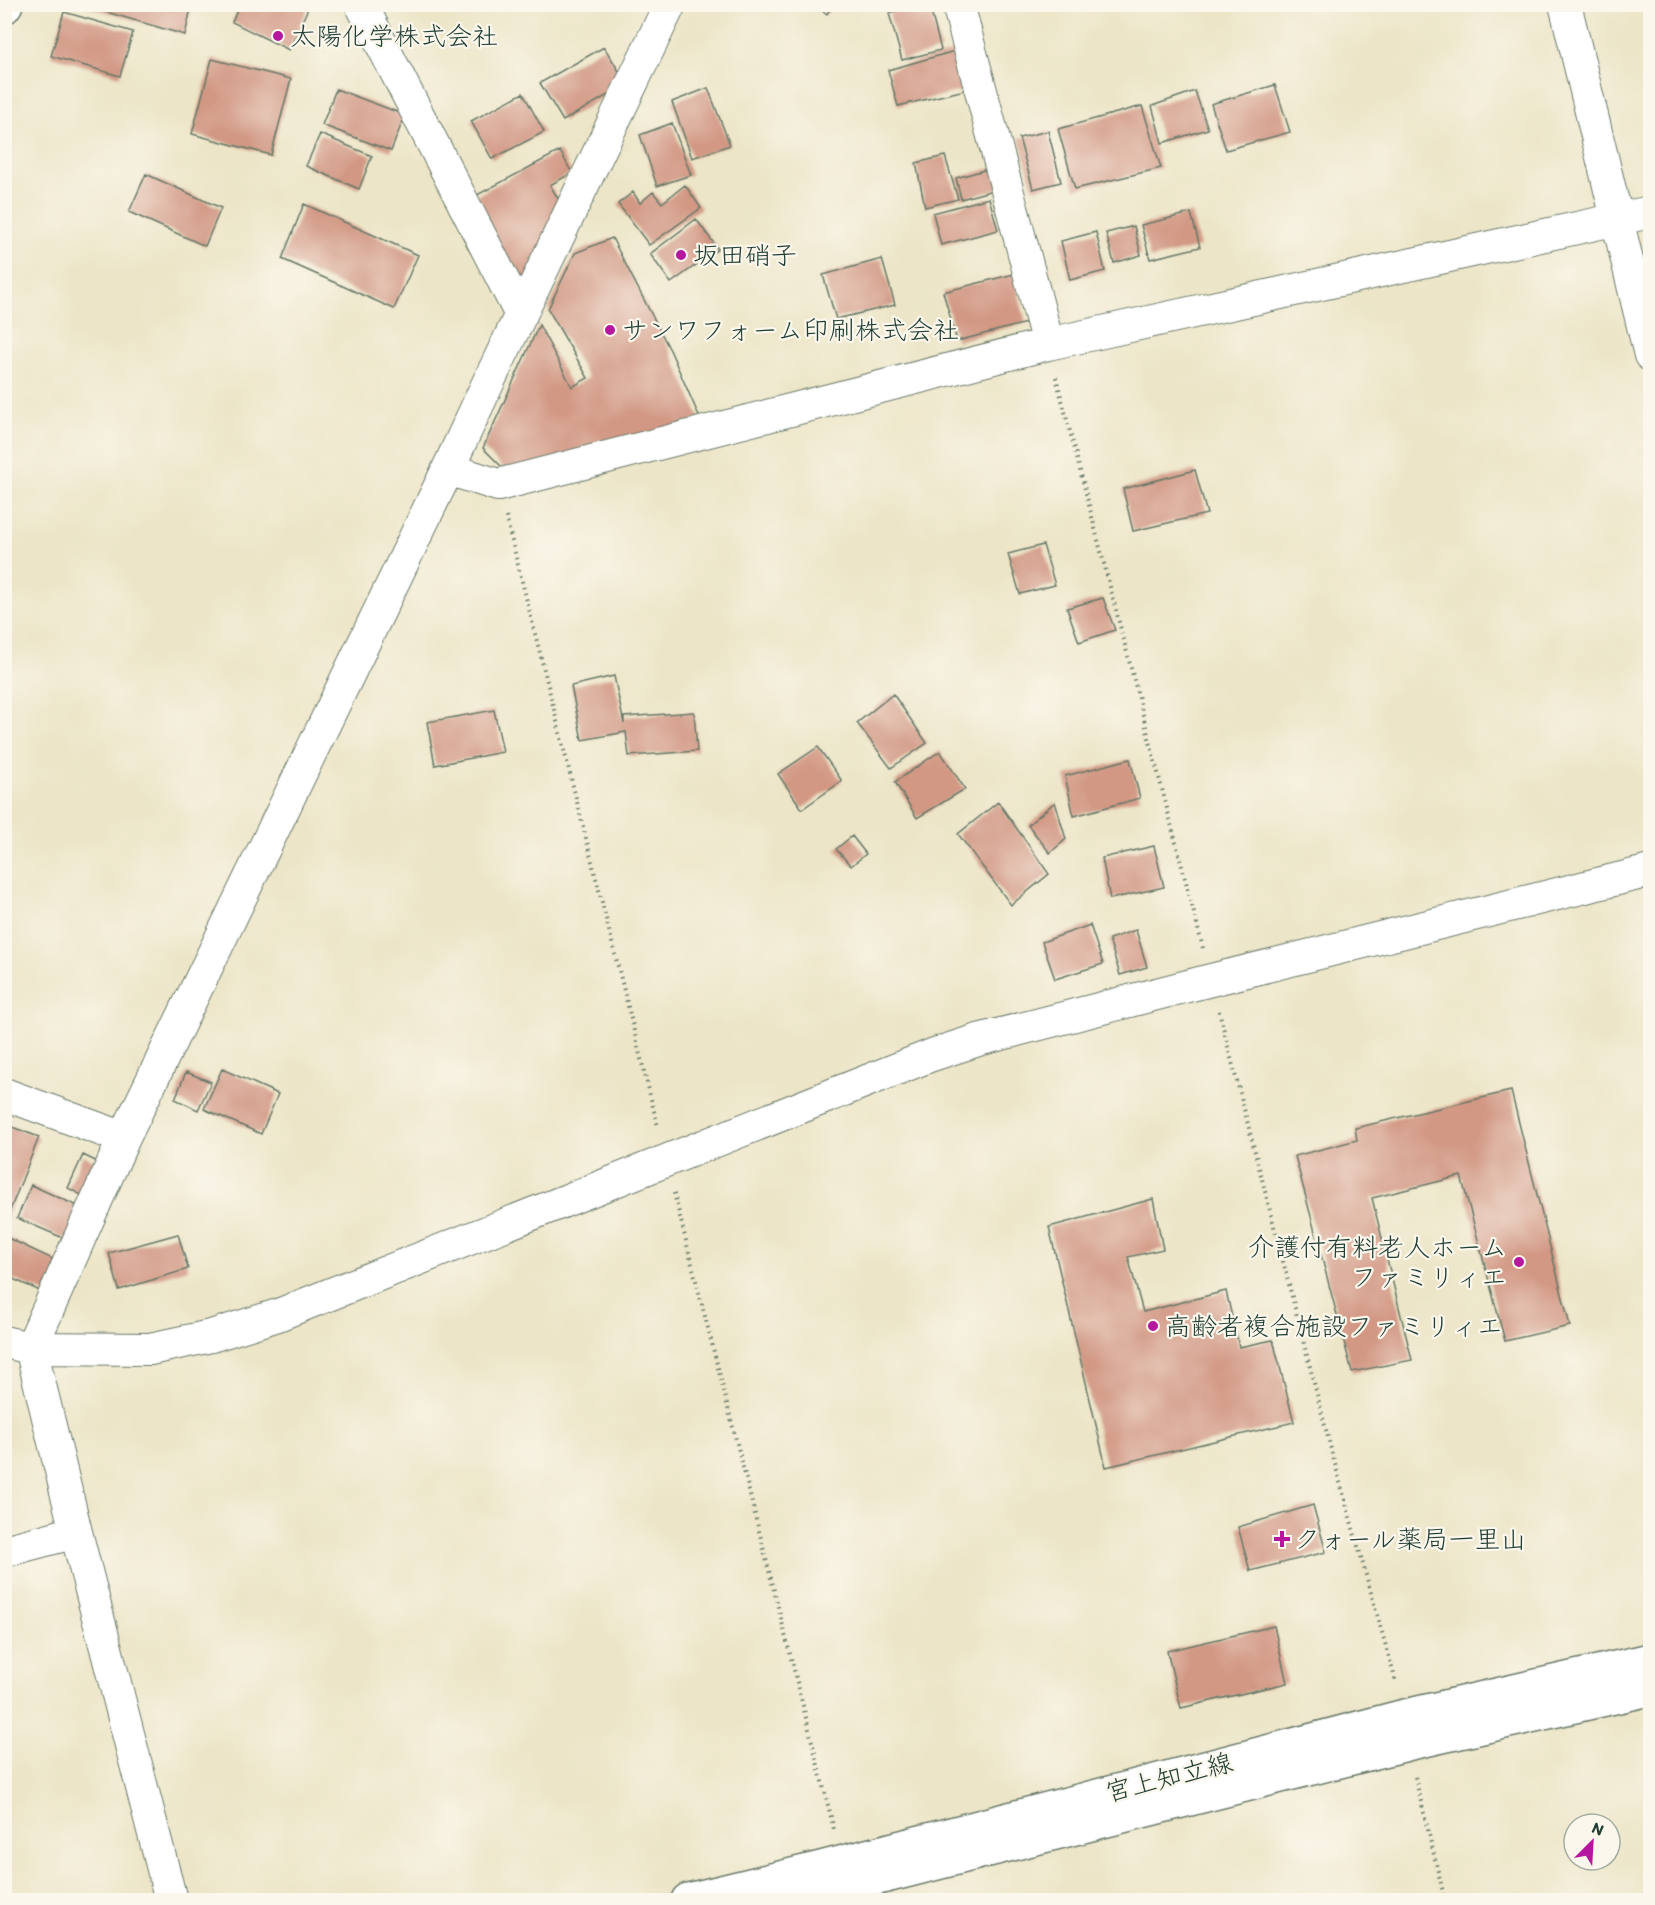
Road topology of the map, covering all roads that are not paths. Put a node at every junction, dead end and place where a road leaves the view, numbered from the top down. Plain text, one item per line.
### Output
1 (361, 4) edge
2 (670, 4) edge
3 (958, 4) edge
4 (1564, 4) edge
5 (1650, 212) edge
6 (1617, 220) junction
7 (521, 315) junction
8 (1048, 344) junction
9 (1650, 355) edge
10 (448, 469) junction
11 (1650, 872) edge
12 (4, 1094) edge
13 (124, 1138) junction
14 (18, 1345) edge
15 (76, 1532) junction
16 (4, 1551) edge
17 (1650, 1660) edge
18 (1650, 1689) edge
19 (1406, 1730) junction
20 (171, 1900) edge
21 (688, 1900) edge
22 (791, 1900) edge

1 - 7 street
2 - 7 street
3 - 8 street
4 - 6 street
5 - 6 street
6 - 8 street
6 - 9 street
7 - 10 street
8 - 10 street
10 - 13 street
11 - 14 street
12 - 13 street
13 - 14 street
14 - 15 street
15 - 16 street
15 - 20 street
17 - 19 main road, 宮上知立線
18 - 19 main road, 宮上知立線
19 - 21 main road, 宮上知立線
19 - 22 main road, 宮上知立線

